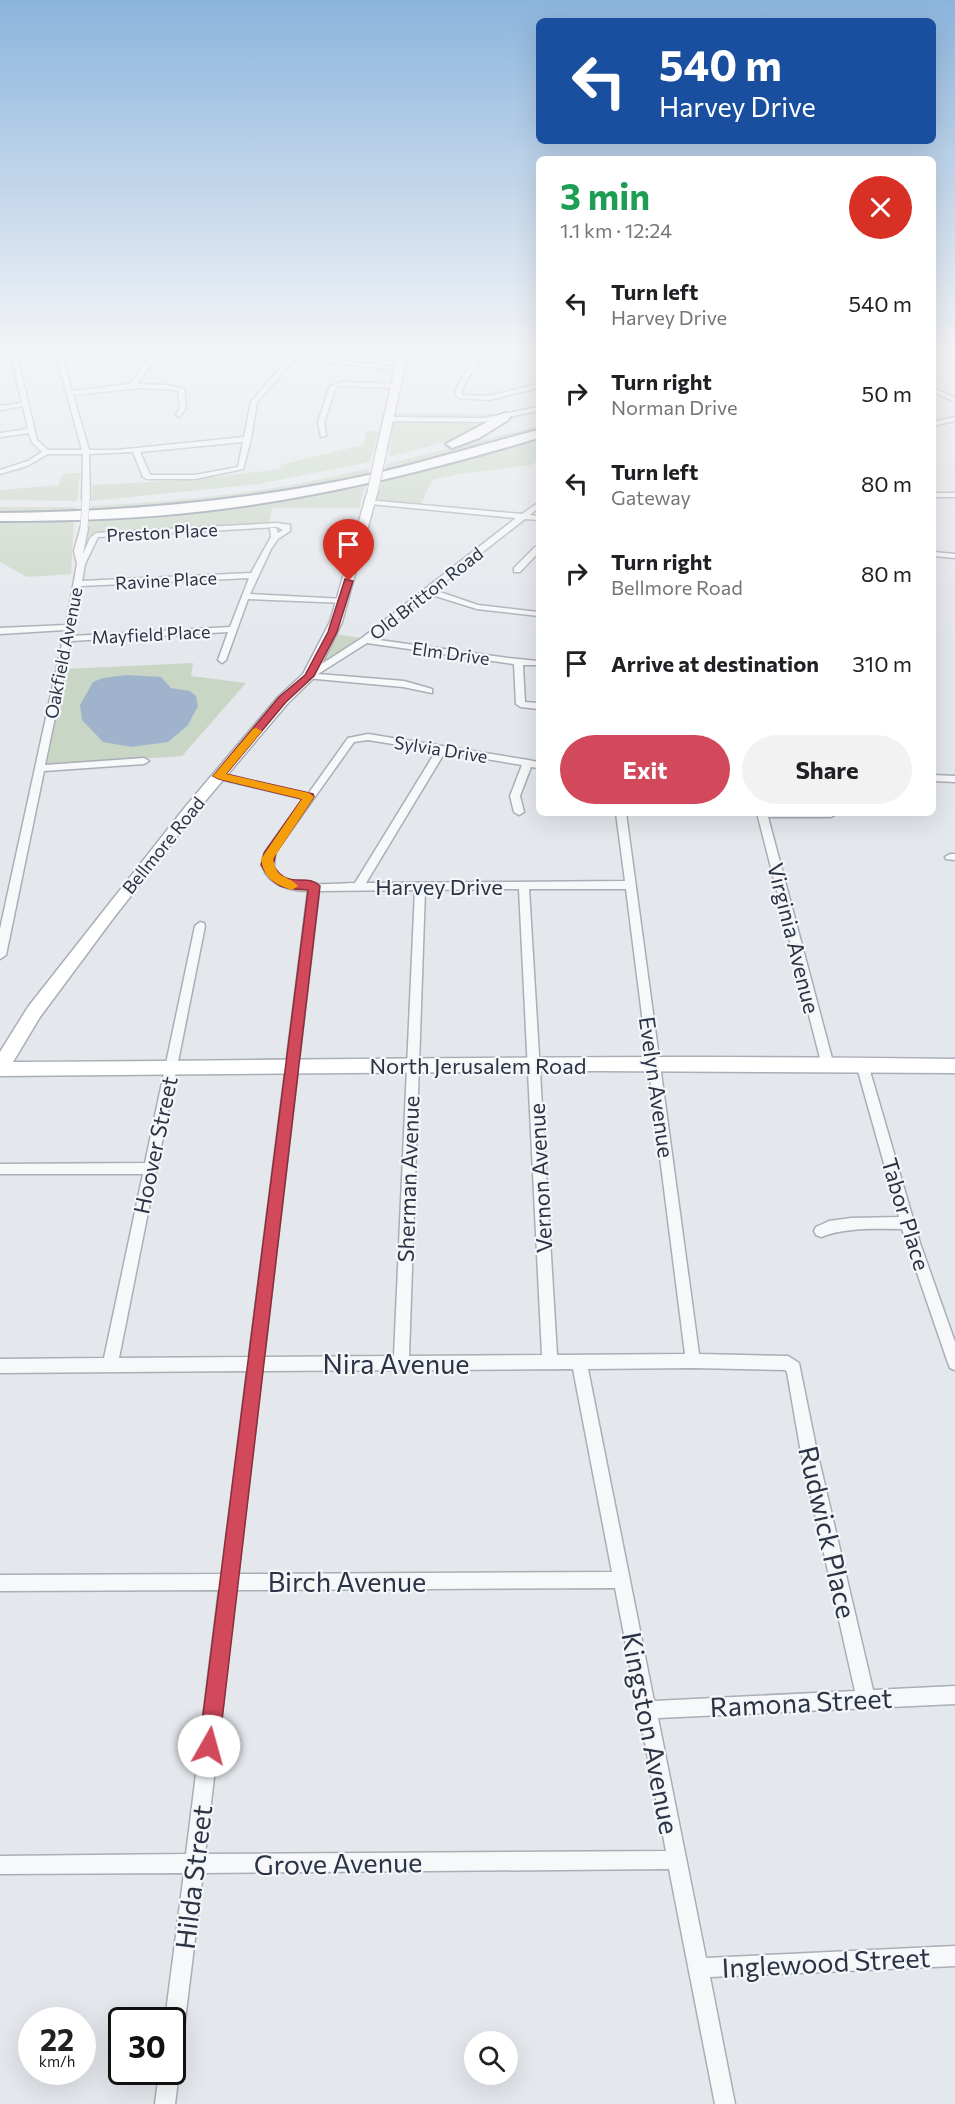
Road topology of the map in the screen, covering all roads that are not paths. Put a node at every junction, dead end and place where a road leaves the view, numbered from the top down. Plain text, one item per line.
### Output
1 (43, 449) edge
2 (153, 449) edge
3 (245, 449) edge
4 (382, 449) edge
5 (483, 449) edge
6 (86, 451) junction
7 (136, 451) junction
8 (46, 452) junction
9 (398, 458) dead end
10 (0, 472) edge
11 (936, 495) edge
12 (955, 495) edge
13 (371, 496) junction
14 (0, 503) edge
15 (536, 506) edge
16 (523, 516) junction
17 (0, 517) edge
18 (536, 518) edge
19 (536, 551) edge
20 (936, 554) edge
21 (955, 556) edge
22 (81, 564) junction
23 (517, 570) dead end
24 (255, 575) junction
25 (77, 584) junction
26 (428, 591) junction
27 (247, 596) junction
28 (343, 601) junction
29 (536, 614) edge
30 (70, 627) junction
31 (233, 629) junction
32 (0, 631) edge
33 (68, 639) junction
34 (365, 640) junction
35 (222, 660) dead end
36 (518, 661) junction
37 (536, 663) edge
38 (309, 676) junction
39 (429, 691) dead end
40 (536, 706) edge
41 (442, 749) junction
42 (144, 761) dead end
43 (533, 764) edge
44 (40, 768) junction
45 (219, 776) junction
46 (936, 778) edge
47 (955, 779) edge
48 (309, 797) junction
49 (519, 812) dead end
50 (621, 816) edge
51 (763, 816) edge
52 (359, 885) junction
53 (630, 885) junction
54 (314, 886) junction
55 (524, 886) junction
56 (420, 887) junction
57 (200, 926) dead end
58 (0, 955) edge
59 (827, 1062) junction
60 (413, 1064) junction
61 (862, 1064) junction
62 (533, 1065) junction
63 (654, 1065) junction
64 (955, 1065) edge
65 (292, 1066) junction
66 (0, 1068) edge
67 (171, 1068) junction
68 (150, 1168) junction
69 (0, 1169) edge
70 (908, 1223) junction
71 (821, 1232) dead end
72 (693, 1361) junction
73 (550, 1362) junction
74 (579, 1362) junction
75 (401, 1363) junction
76 (955, 1363) edge
77 (256, 1364) junction
78 (110, 1365) junction
79 (792, 1365) joint
80 (0, 1366) edge
81 (621, 1580) junction
82 (229, 1582) junction
83 (0, 1583) edge
84 (955, 1695) edge
85 (866, 1699) junction
86 (648, 1710) junction
87 (676, 1860) junction
88 (195, 1864) junction
89 (0, 1865) edge
90 (955, 1956) edge
91 (698, 1968) junction
92 (177, 2007) edge
93 (167, 2085) edge
94 (165, 2104) edge
95 (725, 2104) edge

1 - 8 street
2 - 7 street
3 - 7 street
4 - 13 main road, Bellmore Road, bridge
5 - 17 highway
6 - 7 street
6 - 8 street
6 - 22 street, Oakfield Avenue, bridge
8 - 10 street
9 - 14 highway
11 - 12 street
13 - 16 street
13 - 28 main road, Bellmore Road
15 - 16 street, Old Britton Road
16 - 18 street
16 - 26 street, Old Britton Road
19 - 23 street
20 - 21 street
22 - 24 street, Preston Place
22 - 25 street, Oakfield Avenue
24 - 25 street, Ravine Place
24 - 27 street
25 - 30 street, Oakfield Avenue
26 - 29 street
26 - 34 street, Old Britton Road
27 - 28 street
27 - 31 street
28 - 38 main road, Bellmore Road
30 - 32 street
30 - 33 street, Oakfield Avenue
31 - 33 street, Mayfield Place
31 - 35 street
33 - 44 street, Oakfield Avenue
34 - 36 street, Elm Drive
34 - 38 street, Old Britton Road
36 - 37 street, Elm Drive
36 - 40 street
38 - 39 street
38 - 45 main road, Bellmore Road
41 - 43 street, Sylvia Drive
41 - 48 street, Sylvia Drive
41 - 52 street
42 - 44 street
43 - 49 street
44 - 58 street, Oakfield Avenue
45 - 48 street
45 - 66 main road, Bellmore Road
46 - 47 street
48 - 54 street, Harvey Drive
50 - 53 street, Evelyn Avenue
51 - 59 street, Virginia Avenue
52 - 54 street, Harvey Drive
52 - 56 street, Harvey Drive
53 - 55 street, Harvey Drive
53 - 63 street, Evelyn Avenue
54 - 65 street, Hilda Street
55 - 56 street, Harvey Drive
55 - 62 street, Vernon Avenue
56 - 60 street, Sherman Avenue
57 - 67 street, Hoover Street
59 - 61 main road, North Jerusalem Road
59 - 63 main road, North Jerusalem Road
60 - 62 main road, North Jerusalem Road
60 - 65 main road, North Jerusalem Road
60 - 75 street, Sherman Avenue
61 - 64 main road, North Jerusalem Road
61 - 70 street, Tabor Place
62 - 63 main road, North Jerusalem Road
62 - 73 street, Vernon Avenue
63 - 72 street, Evelyn Avenue
65 - 67 main road, North Jerusalem Road
65 - 77 street, Hilda Street
66 - 67 main road, North Jerusalem Road
67 - 68 street, Hoover Street
68 - 69 street
68 - 78 street, Hoover Street
70 - 71 street
70 - 76 street, Tabor Place
72 - 74 street, Nira Avenue
72 - 79 street, Nira Avenue
73 - 74 street, Nira Avenue
73 - 75 street, Nira Avenue
74 - 81 street, Kingston Avenue
75 - 77 street, Nira Avenue
77 - 78 street, Nira Avenue
77 - 82 street, Hilda Street
78 - 80 street, Nira Avenue
79 - 85 street, Rudwick Place
81 - 82 street, Birch Avenue
81 - 86 street, Kingston Avenue
82 - 83 street, Birch Avenue
82 - 88 street, Hilda Street
84 - 85 street, Ramona Street
85 - 86 street, Ramona Street
86 - 87 street, Kingston Avenue
87 - 88 street, Grove Avenue
87 - 91 street, Kingston Avenue
88 - 89 street, Grove Avenue
88 - 92 street, Hilda Street
90 - 91 street, Inglewood Street
91 - 95 street, Kingston Avenue
93 - 94 street

